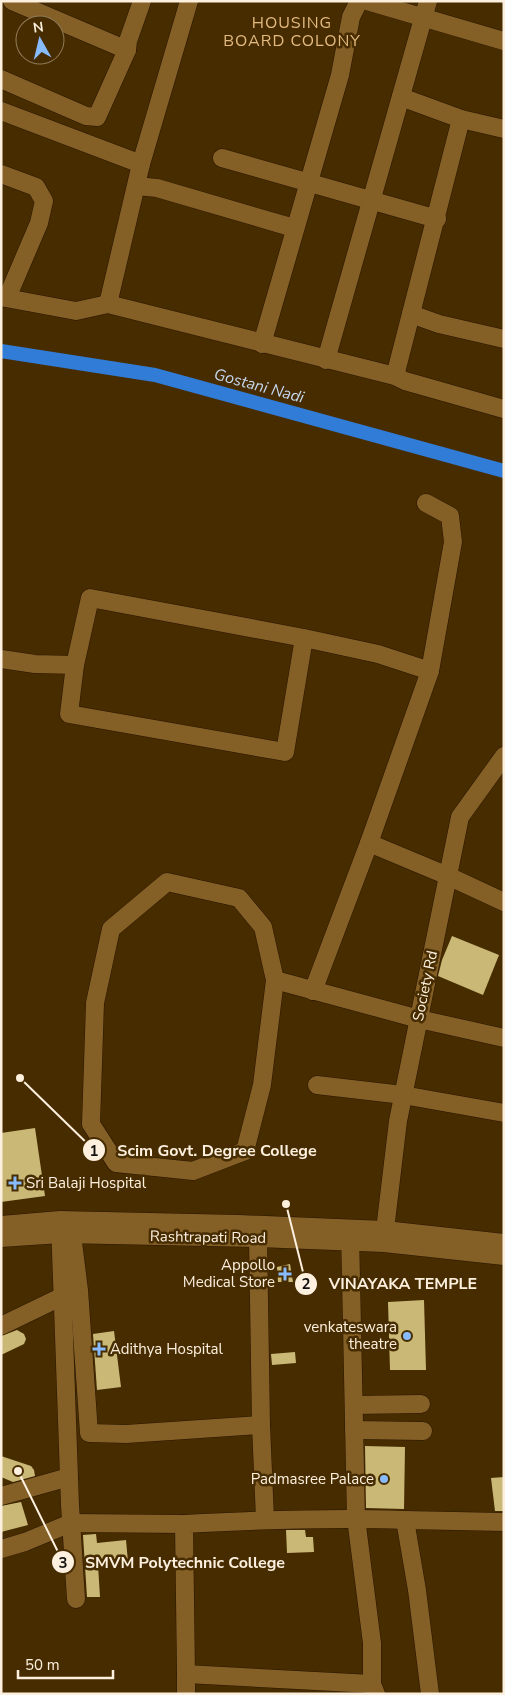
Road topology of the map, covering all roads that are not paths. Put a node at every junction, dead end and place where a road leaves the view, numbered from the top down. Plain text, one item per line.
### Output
1 (12, 1) edge
2 (142, 1) edge
3 (189, 1) edge
4 (359, 1) edge
5 (367, 1) edge
6 (426, 9) edge
7 (504, 41) edge
8 (127, 50) junction
9 (1, 79) edge
10 (401, 97) junction
11 (1, 111) edge
12 (461, 119) junction
13 (504, 129) edge
14 (222, 158) dead end
15 (141, 164) junction
16 (1, 174) edge
17 (310, 182) junction
18 (136, 186) junction
19 (372, 201) junction
20 (437, 219) junction
21 (294, 228) junction
22 (4, 297) edge
23 (108, 304) junction
24 (410, 314) junction
25 (504, 339) edge
26 (262, 344) junction
27 (326, 360) junction
28 (395, 376) junction
29 (504, 408) edge
30 (426, 503) dead end
31 (304, 638) junction
32 (1, 659) edge
33 (75, 665) junction
34 (430, 672) junction
35 (504, 756) edge
36 (369, 843) junction
37 (448, 876) junction
38 (504, 902) edge
39 (275, 980) junction
40 (313, 991) junction
41 (418, 1019) junction
42 (504, 1038) edge
43 (317, 1085) dead end
44 (403, 1095) junction
45 (504, 1113) edge
46 (1, 1224) edge
47 (64, 1229) junction
48 (385, 1230) junction
49 (350, 1235) junction
50 (1, 1238) edge
51 (258, 1238) junction
52 (504, 1242) edge
53 (504, 1256) edge
54 (63, 1296) junction
55 (1, 1326) edge
56 (421, 1404) dead end
57 (354, 1405) junction
58 (261, 1425) junction
59 (354, 1430) junction
60 (423, 1431) dead end
61 (69, 1477) junction
62 (1, 1496) edge
63 (356, 1518) junction
64 (265, 1519) junction
65 (405, 1520) junction
66 (504, 1522) edge
67 (71, 1523) junction
68 (184, 1524) junction
69 (1, 1549) edge
70 (76, 1599) dead end
71 (186, 1674) junction
72 (374, 1689) edge
73 (186, 1694) edge
74 (430, 1694) edge

1 - 8 street
2 - 8 street
3 - 15 street
4 - 17 street
5 - 6 street
6 - 7 street
6 - 10 street
8 - 9 street
10 - 12 street
10 - 19 street
11 - 15 street
12 - 13 street
12 - 20 street
14 - 17 street
15 - 18 street
16 - 22 street
17 - 19 street
17 - 21 street
18 - 21 street
18 - 23 street
19 - 20 street
19 - 27 street
20 - 24 street
21 - 26 street
22 - 23 street
23 - 26 street
24 - 25 street
24 - 28 street
26 - 27 street
27 - 28 street
28 - 29 street
30 - 34 street
31 - 33 street
31 - 33 street
31 - 34 street
32 - 33 street
34 - 36 street
35 - 37 street, Society Rd
36 - 37 street
36 - 40 street
37 - 38 street
37 - 41 street, Society Rd
39 - 39 street
39 - 40 street
40 - 41 street
41 - 42 street
41 - 44 street, Society Rd
43 - 44 street
44 - 45 street
44 - 48 street, Society Rd
46 - 47 street, Rashtrapati Road
47 - 49 street, Rashtrapati Road
47 - 50 street, Rashtrapati Road
47 - 51 street, Rashtrapati Road
47 - 54 street
47 - 58 street
48 - 49 street, Rashtrapati Road
48 - 52 street, Rashtrapati Road
49 - 51 street, Rashtrapati Road
49 - 53 street, Rashtrapati Road
49 - 57 street
51 - 58 street
54 - 55 street
54 - 61 street
56 - 57 street
57 - 59 street
58 - 64 street
59 - 60 street
59 - 63 street
61 - 62 street
61 - 67 street
63 - 64 street
63 - 65 street
63 - 72 street
64 - 68 street
65 - 66 street
65 - 74 street
67 - 68 street
67 - 69 street
67 - 70 street
68 - 71 street
71 - 72 street
71 - 73 street

